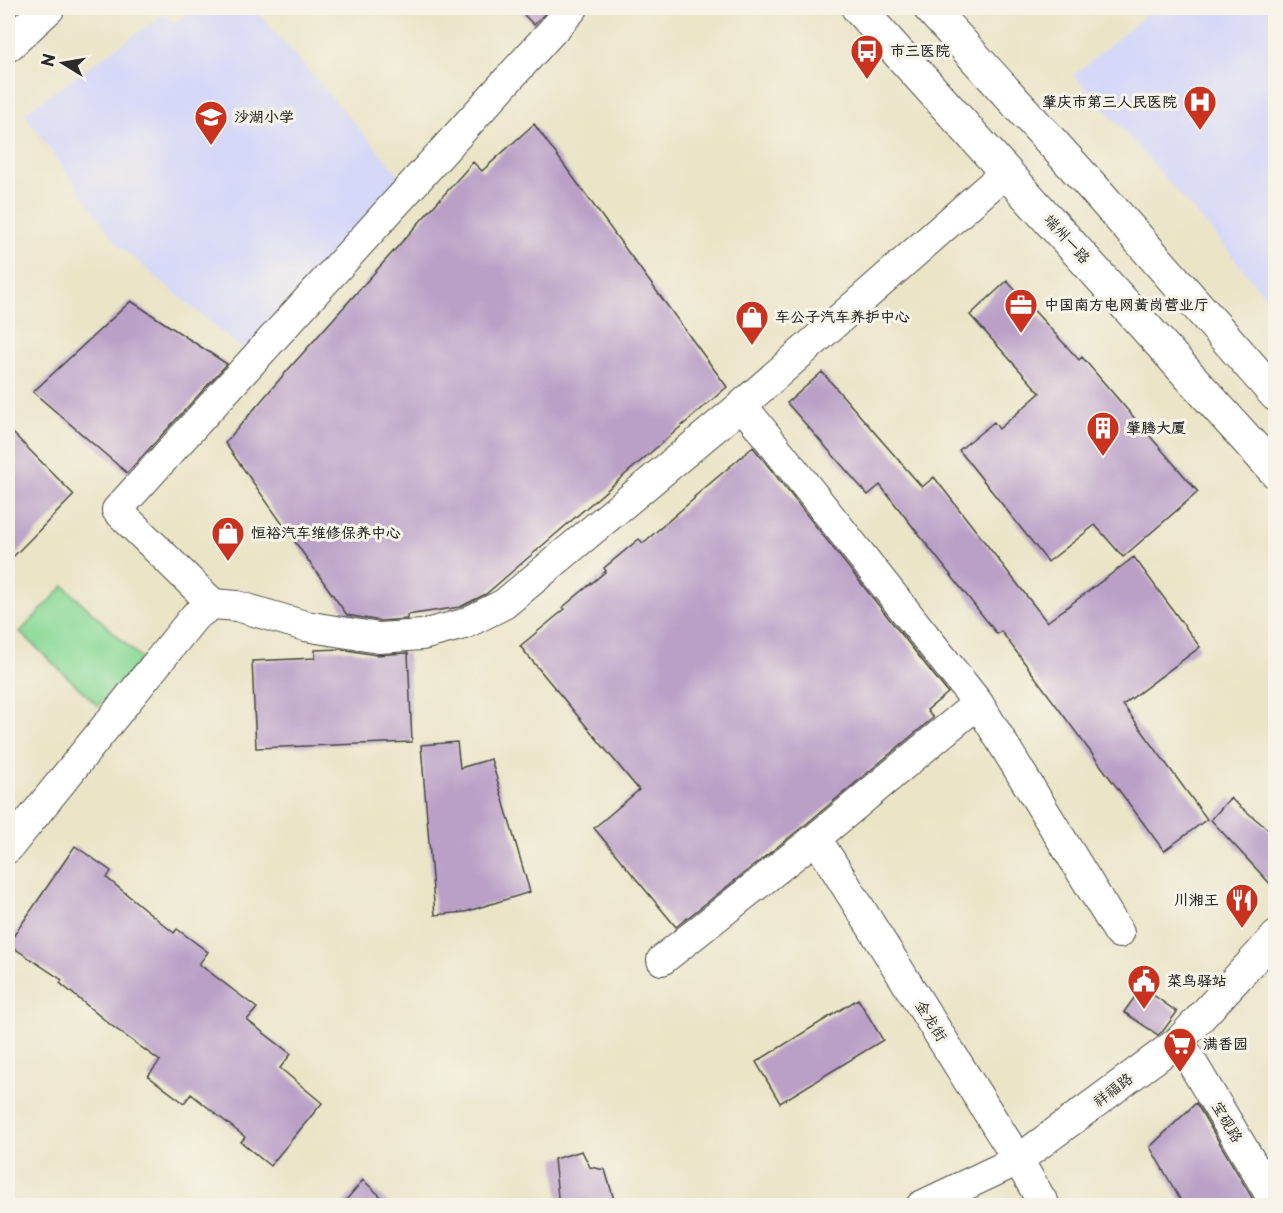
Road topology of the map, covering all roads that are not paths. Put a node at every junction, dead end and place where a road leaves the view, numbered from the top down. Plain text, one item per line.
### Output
1 (48, 8) edge
2 (573, 8) edge
3 (858, 8) edge
4 (930, 8) edge
5 (8, 45) edge
6 (1006, 172) junction
7 (1275, 395) edge
8 (742, 405) junction
9 (1275, 472) edge
10 (213, 604) junction
11 (978, 703) junction
12 (816, 838) junction
13 (8, 848) edge
14 (1119, 933) dead end
15 (1275, 936) edge
16 (662, 960) dead end
17 (1179, 1041) junction
18 (1018, 1160) junction
19 (1275, 1204) edge
20 (921, 1206) edge
21 (1045, 1206) edge

1 - 5 main road
2 - 10 street
3 - 6 main road, 端州一路
4 - 7 main road
6 - 8 street
6 - 9 main road, 端州一路
8 - 10 street
8 - 11 street
10 - 13 street
11 - 12 street
11 - 14 street
12 - 16 street
12 - 18 street, 金龙街
15 - 17 street, 祥福路
17 - 18 street, 祥福路
17 - 19 street, 宝砚路
18 - 20 street, 祥福路
18 - 21 street, 金龙街

